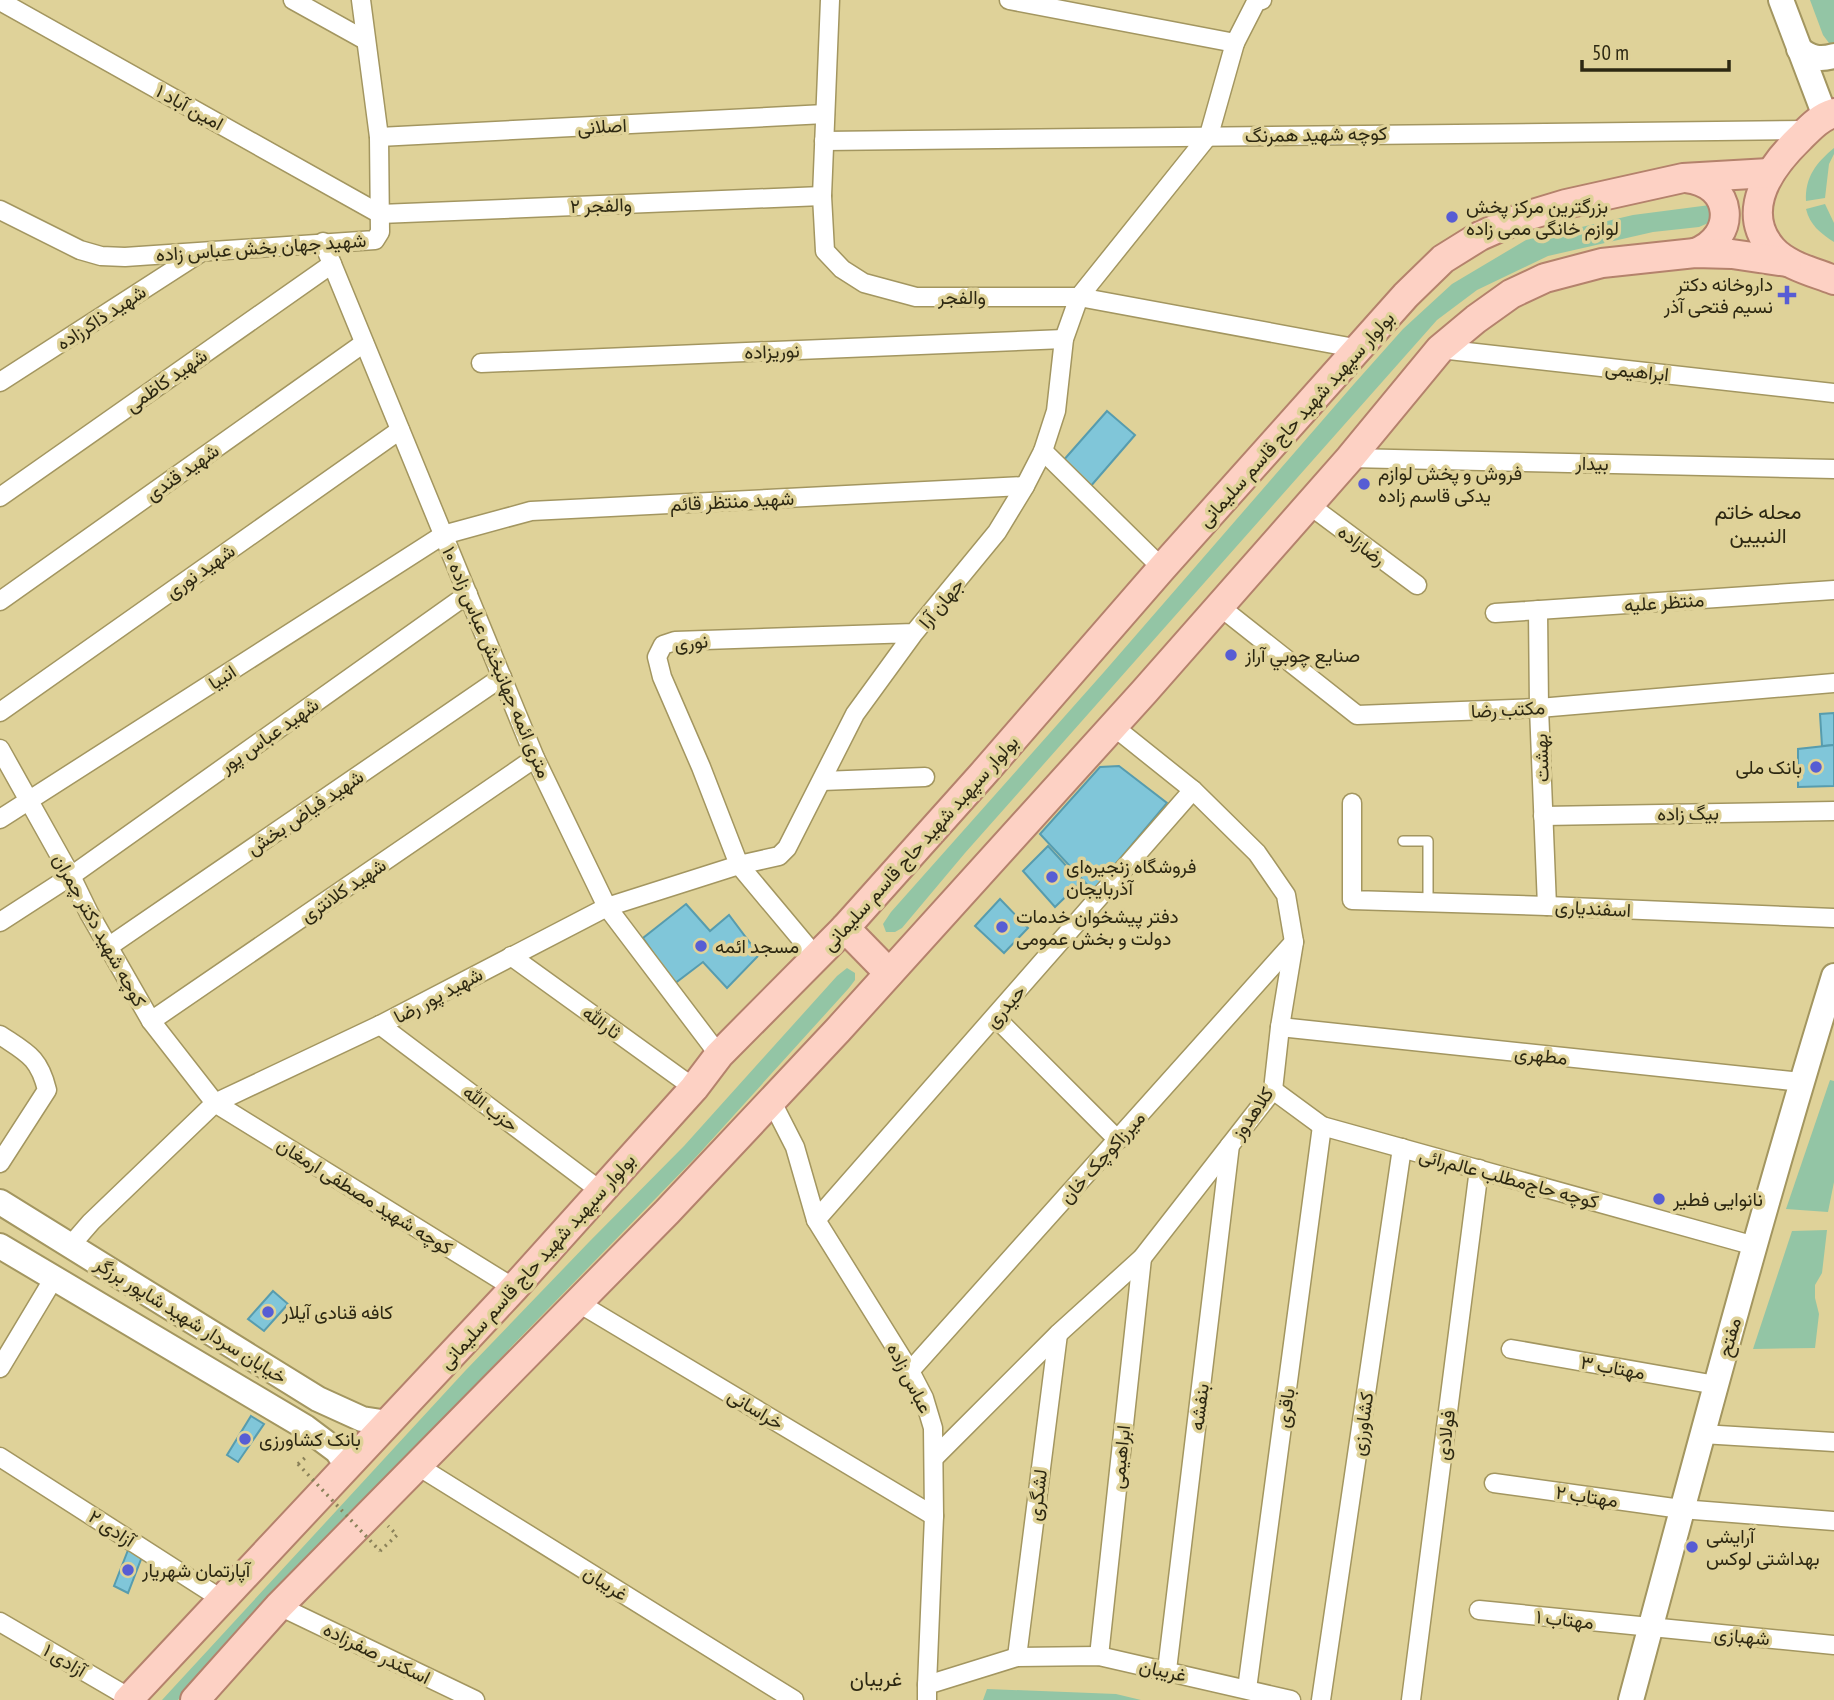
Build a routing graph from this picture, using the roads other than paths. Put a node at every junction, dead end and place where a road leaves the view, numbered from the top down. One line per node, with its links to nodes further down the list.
1 (293, 0): 8 (street)
2 (360, 0): 8 (street, شهید جهان بخش عباس زاده)
3 (830, 0): 12 (street, والفجر)
4 (1009, 0): 9 (street)
5 (1262, 0): 9 (street)
6 (1781, 0): 10 (main road)
7 (0, 1): 21 (street, ۱ امین آباد)
8 (365, 40): 15 (street, شهید جهان بخش عباس زاده)
9 (1235, 43): 14 (street)
10 (1799, 49): 11 (main road); 13 (main road)
11 (1834, 56)
12 (825, 114): 15 (street, اصلانی); 16 (street, والفجر)
13 (1822, 119): 14 (street, کوچه شهید همرنگ); 17 (main road)
14 (1209, 135): 16 (street, کوچه شهید همرنگ); 28 (street, جهان آرا)
15 (379, 137): 21 (street, شهید جهان بخش عباس زاده)
16 (824, 141): 19 (street, والفجر)
17 (1769, 173): 18 (main road, بولوار سپهبد شهید حاج قاسم سلیمانی); 25 (main road)
18 (1683, 178): 24 (main road); 31 (main road, بولوار سپهبد شهید حاج قاسم سلیمانی)
19 (822, 196): 21 (street, والفجر ۲); 28 (street, والفجر)
20 (0, 210): 23 (street, شهید جهان بخش عباس زاده)
21 (380, 214): 22 (street, شهید جهان بخش عباس زاده)
22 (323, 242): 23 (street, شهید جهان بخش عباس زاده); 26 (street, ۱۰ متری ائمه جهانبخش عباس زاده)
23 (202, 251): 34 (street, شهید ذاکرزاده)
24 (1695, 253): 25 (main road); 32 (main road)
25 (1787, 262): 27 (main road)
26 (332, 264): 30 (street, ۱۰ متری ائمه جهانبخش عباس زاده); 41 (street, شهید کاظمی)
27 (1834, 280)
28 (1079, 297): 29 (street, جهان آرا); 31 (street, والفجر)
29 (1064, 339): 33 (street, نوریزاده); 37 (street, جهان آرا)
30 (364, 343): 36 (street, ۱۰ متری ائمه جهانبخش عباس زاده); 48 (street, شهید قندی)
31 (1360, 349): 44 (main road, بولوار سپهبد شهید حاج قاسم سلیمانی)
32 (1440, 349): 35 (street, ابراهیمی); 38 (main road)
33 (481, 363)
34 (0, 382)
35 (1834, 393)
36 (400, 430): 43 (street, ۱۰ متری ائمه جهانبخش عباس زاده); 56 (street, شهید نوری)
37 (1043, 451): 40 (street, جهان آرا); 44 (street)
38 (1350, 458): 39 (street, بیدار); 42 (main road)
39 (1834, 469)
40 (1025, 486): 43 (street, شهید منتظر قائم); 52 (street, جهان آرا)
41 (0, 496)
42 (1308, 504): 45 (street, رضازاده); 49 (main road)
43 (443, 535): 47 (street, ۱۰ متری ائمه جهانبخش عباس زاده); 63 (street, انبیا)
44 (1162, 568): 76 (main road, بولوار سپهبد شهید حاج قاسم سلیمانی)
45 (1417, 585)
46 (1834, 590): 50 (street, منتظر علیه)
47 (468, 594): 53 (street, ۱۰ متری ائمه جهانبخش عباس زاده); 70 (street, شهید عباس پور)
48 (0, 601)
49 (1219, 606): 55 (street, مکتب رضا); 57 (main road)
50 (1538, 610): 51 (street, منتظر علیه); 55 (street, بهشت)
51 (1495, 613)
52 (914, 633): 61 (street, جهان آرا); 69 (street, نوری)
53 (502, 677): 59 (street, ۱۰ متری ائمه جهانبخش عباس زاده); 78 (street, شهید فیاض بخش)
54 (1834, 683): 55 (street, مکتب رضا)
55 (1539, 708): 66 (street, بهشت)
56 (0, 712)
57 (1113, 726): 62 (street, کلاهدوز); 81 (main road)
58 (0, 749): 63 (street, کوچه شهید دکتر چمران)
59 (535, 758): 73 (street, ۱۰ متری ائمه جهانبخش عباس زاده); 84 (street, شهید کلانتری)
60 (925, 776): 61 (street)
61 (822, 781): 69 (street, جهان آرا)
62 (1193, 790): 77 (street, کلاهدوز); 83 (street, حیدری)
63 (27, 801): 67 (street, انبیا); 70 (street, کوچه شهید دکتر چمران)
64 (1352, 803): 71 (street, اسفندیاری)
65 (1834, 811): 66 (street, بیگ زاده)
66 (1543, 816): 72 (street, بهشت)
67 (0, 819)
68 (1403, 841): 71 (lane)
69 (739, 865): 73 (street, شهید پور رضا); 80 (street)
70 (71, 876): 75 (street, شهید عباس پور); 78 (street, کوچه شهید دکتر چمران)
71 (1428, 901): 72 (street, اسفندیاری)
72 (1547, 906): 74 (street, اسفندیاری)
73 (607, 907): 79 (street, شهید پور رضا); 88 (street, ۱۰ متری ائمه جهانبخش عباس زاده)
74 (1834, 918)
75 (0, 922)
76 (845, 928): 80 (main road, بولوار سپهبد شهید حاج قاسم سلیمانی); 81 (main road)
77 (1294, 942): 86 (street, کلاهدوز); 95 (street, میرزاکوچک خان)
78 (108, 947): 84 (street, کوچه شهید دکتر چمران)
79 (511, 956): 85 (street, شهید پور رضا); 90 (street, ثارالله)
80 (816, 957): 88 (main road, بولوار سپهبد شهید حاج قاسم سلیمانی)
81 (890, 972): 92 (main road)
82 (1834, 976): 89 (main road, مفتح)
83 (996, 1017): 95 (street); 102 (street, حیدری)
84 (151, 1021): 93 (street, کوچه شهید دکتر چمران)
85 (380, 1025): 93 (street, شهید پور رضا); 100 (street, حزب الله)
86 (1280, 1027): 89 (street, مطهری); 91 (street, کلاهدوز)
87 (0, 1035): 98 (street)
88 (719, 1055): 90 (main road, بولوار سپهبد شهید حاج قاسم سلیمانی)
89 (1801, 1082): 105 (main road, مفتح)
90 (694, 1087): 100 (main road, بولوار سپهبد شهید حاج قاسم سلیمانی)
91 (1273, 1090): 94 (street, کوچه حاج‌مطلب عالم‌رائی); 96 (street, کلاهدوز)
92 (771, 1100): 102 (street, عباس زاده); 109 (main road)
93 (215, 1103): 103 (street, شهید پور رضا); 108 (street, کوچه شهید مصطفی ارمغان)
94 (1322, 1126): 97 (street, کوچه حاج‌مطلب عالم‌رائی); 137 (street, باقری)
95 (1118, 1140): 113 (street, میرزاکوچک خان)
96 (1230, 1145): 106 (street, کلاهدوز); 136 (street, بنفشه)
97 (1402, 1148): 99 (street, کوچه حاج‌مطلب عالم‌رائی); 144 (street, کشاورزی)
98 (0, 1163)
99 (1479, 1169): 105 (street, کوچه حاج‌مطلب عالم‌رائی); 145 (street, فولادی)
100 (602, 1192): 108 (main road, بولوار سپهبد شهید حاج قاسم سلیمانی)
101 (0, 1202): 103 (main road, خیابان سردار شهید شاپور برزگر)
102 (816, 1220): 113 (street, عباس زاده)
103 (71, 1245): 107 (main road); 115 (main road, خیابان سردار شهید شاپور برزگر)
104 (0, 1246): 107 (main road, خیابان سردار شهید شاپور برزگر)
105 (1755, 1246): 114 (main road, مفتح)
106 (1142, 1258): 110 (street, کلاهدوز); 134 (street, ابراهیمی)
107 (54, 1278): 112 (street); 117 (main road, خیابان سردار شهید شاپور برزگر)
108 (514, 1288): 116 (main road, بولوار سپهبد شهید حاج قاسم سلیمانی)
109 (577, 1302): 122 (main road); 126 (street, خراسانی)
110 (1058, 1334): 121 (street, کلاهدوز); 135 (street, لشگری)
111 (1511, 1349): 114 (street, مهتاب ۳)
112 (0, 1368)
113 (910, 1371): 121 (street, عباس زاده)
114 (1716, 1385): 118 (main road, مفتح)
115 (318, 1399): 116 (main road, خیابان سردار شهید شاپور برزگر); 117 (main road)
116 (388, 1423): 123 (main road, بولوار سپهبد شهید حاج قاسم سلیمانی)
117 (305, 1427): 123 (main road, خیابان سردار شهید شاپور برزگر)
118 (1702, 1434): 119 (street); 125 (main road, مفتح)
119 (1834, 1442)
120 (0, 1457): 128 (street, آزادی ۲)
121 (934, 1458): 126 (street, عباس زاده)
122 (418, 1466): 129 (main road); 142 (street, غریبان)
123 (348, 1467): 128 (main road, بولوار سپهبد شهید حاج قاسم سلیمانی)
124 (1494, 1483): 125 (street, مهتاب ۲)
125 (1681, 1509): 127 (street, مهتاب ۲); 132 (main road, مفتح)
126 (934, 1516): 138 (street, عباس زاده)
127 (1834, 1521)
128 (223, 1600): 139 (main road, بولوار سپهبد شهید حاج قاسم سلیمانی)
129 (279, 1606): 140 (main road); 141 (street, اسکندر صفرزاده)
130 (1479, 1610): 132 (street, مهتاب ۱)
131 (0, 1622): 139 (street, آزادی ۱)
132 (1650, 1628): 133 (street, شهبازی); 146 (main road, مفتح)
133 (1834, 1645)
134 (1099, 1656): 135 (street, غریبان); 136 (street, غریبان)
135 (1017, 1657): 138 (street, غریبان)
136 (1167, 1670): 137 (street, غریبان)
137 (1248, 1689): 143 (street, غریبان)
138 (927, 1692)
139 (129, 1699)
140 (195, 1700)
141 (475, 1700)
142 (794, 1700)
143 (1291, 1700)
144 (1321, 1700)
145 (1411, 1700)
146 (1631, 1700)

